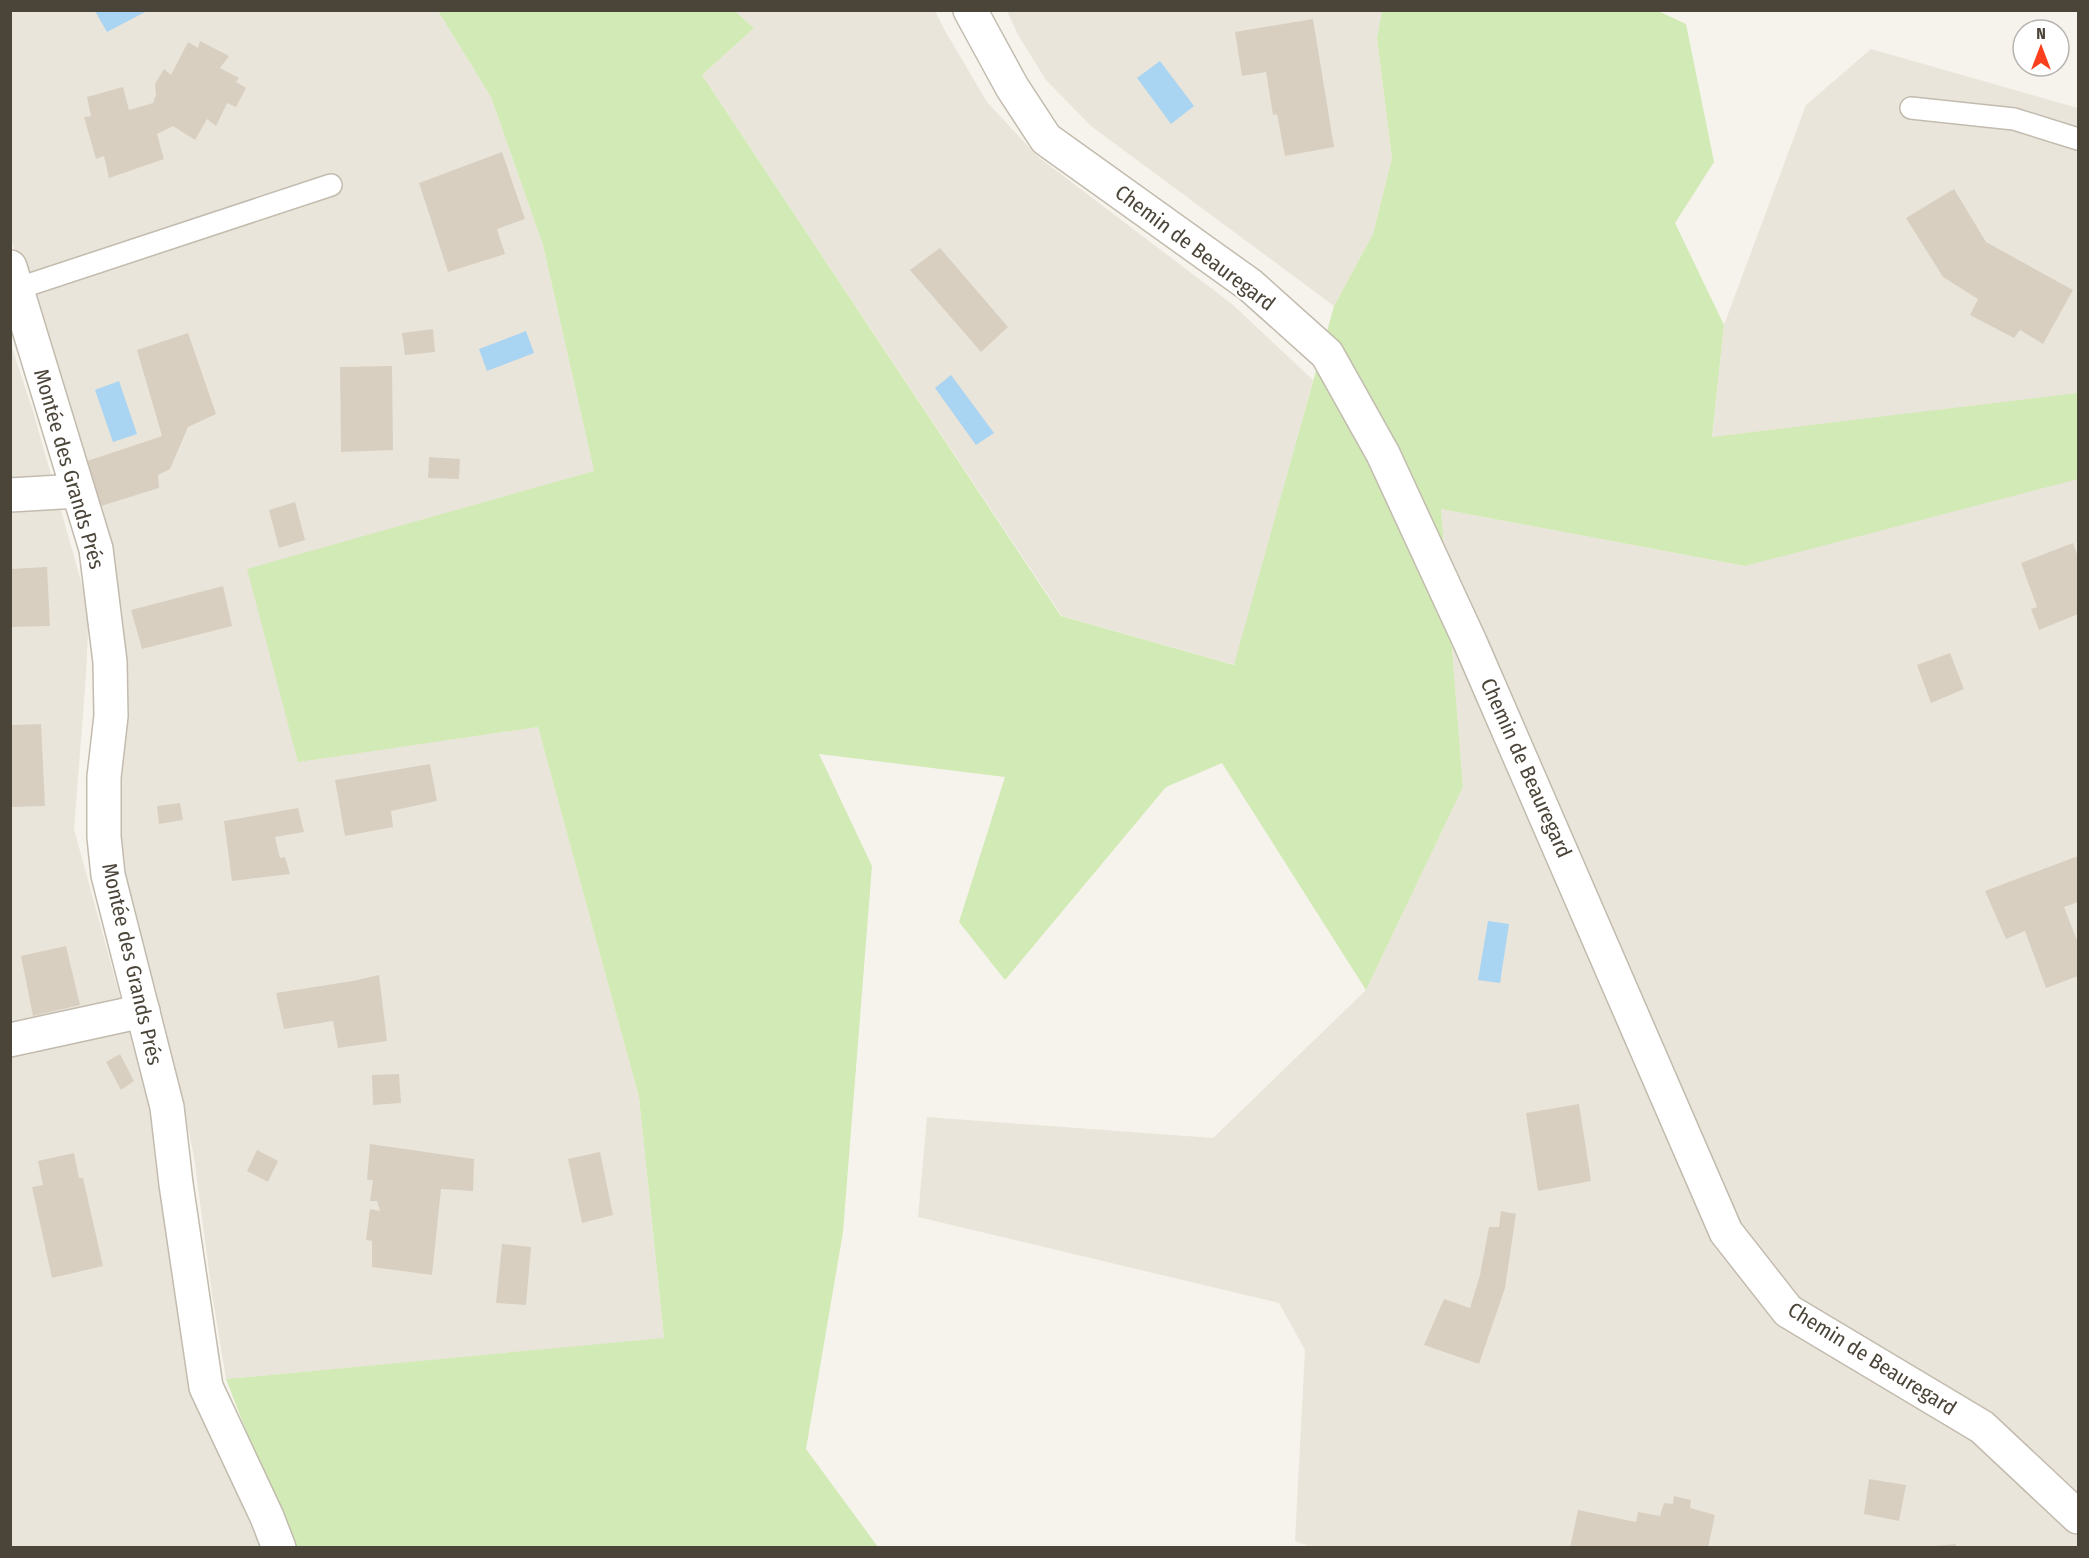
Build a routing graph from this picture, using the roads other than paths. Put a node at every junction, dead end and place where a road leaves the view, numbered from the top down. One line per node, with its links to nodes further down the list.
1 (970, 10): 10 (street, Chemin de Beauregard)
2 (1911, 108): 3 (lane)
3 (2079, 139)
4 (331, 185): 5 (lane)
5 (13, 278): 6 (street, Montée des Grands Prés)
6 (78, 491): 7 (street); 8 (street, Montée des Grands Prés)
7 (10, 495)
8 (143, 1011): 9 (street); 11 (street, Montée des Grands Prés)
9 (10, 1040)
10 (2079, 1517)
11 (279, 1548)

